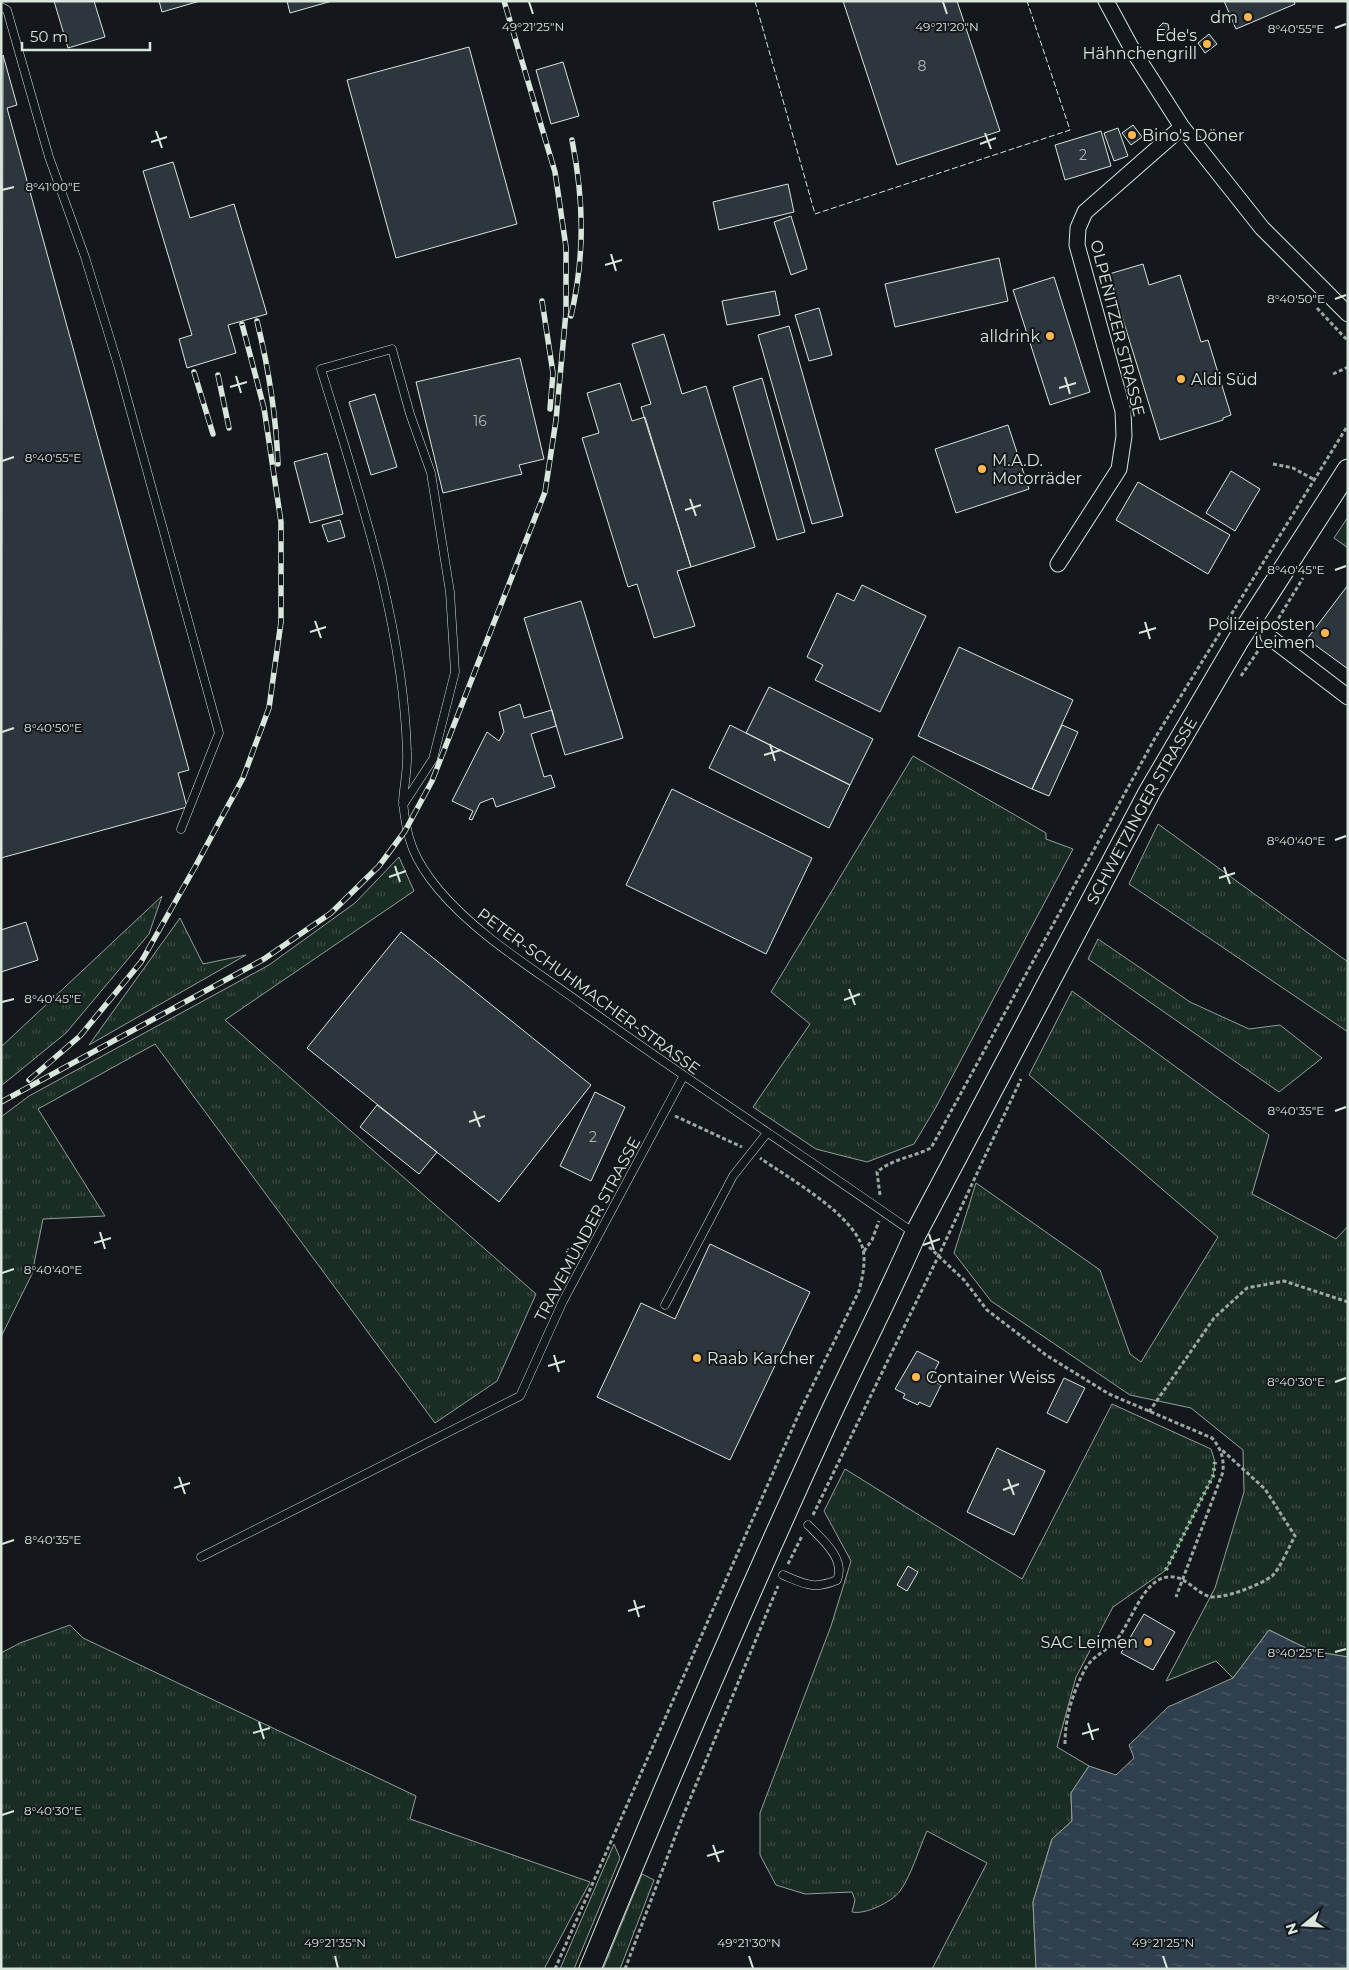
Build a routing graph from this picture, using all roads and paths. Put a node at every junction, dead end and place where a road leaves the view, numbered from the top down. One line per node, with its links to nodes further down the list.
1 (1106, 1): 3 (street)
2 (1, 7): 16 (lane)
3 (1182, 127): 4 (street); 11 (street, OLPENITZER STRASSE)
4 (1348, 314)
5 (1348, 367): 6 (path)
6 (1333, 374)
7 (1348, 424): 10 (path)
8 (1273, 464): 10 (path)
9 (1348, 470): 23 (main road, SCHWETZINGER STRASSE)
10 (1313, 479): 22 (path)
11 (1058, 564)
12 (1268, 636): 13 (path); 14 (street)
13 (1237, 683)
14 (1348, 697)
15 (403, 805): 15 (lane, PETER-SCHUHMACHER-STRASSE); 18 (lane, PETER-SCHUHMACHER-STRASSE)
16 (181, 829)
17 (1025, 1072): 25 (path)
18 (683, 1077): 19 (lane, TRAVEMÜNDER STRASSE); 20 (lane, PETER-SCHUHMACHER-STRASSE)
19 (665, 1111): 21 (path); 31 (lane, TRAVEMÜNDER STRASSE)
20 (767, 1133): 21 (lane); 22 (lane, PETER-SCHUHMACHER-STRASSE)
21 (751, 1151): 24 (path); 27 (lane)
22 (882, 1211): 23 (lane, PETER-SCHUHMACHER-STRASSE); 24 (path)
23 (915, 1235): 25 (path); 37 (main road, SCHWETZINGER STRASSE)
24 (863, 1251): 36 (path)
25 (938, 1257): 28 (path); 30 (path)
26 (1348, 1302): 28 (path)
27 (665, 1305)
28 (1149, 1412): 29 (path)
29 (1221, 1449): 33 (path); 33 (path)
30 (808, 1525): 32 (path); 32 (lane)
31 (201, 1557)
32 (783, 1575): 38 (path)
33 (1183, 1580): 34 (path); 35 (path)
34 (1176, 1597)
35 (1065, 1744)
36 (555, 1969)
37 (590, 1969)
38 (625, 1969)

